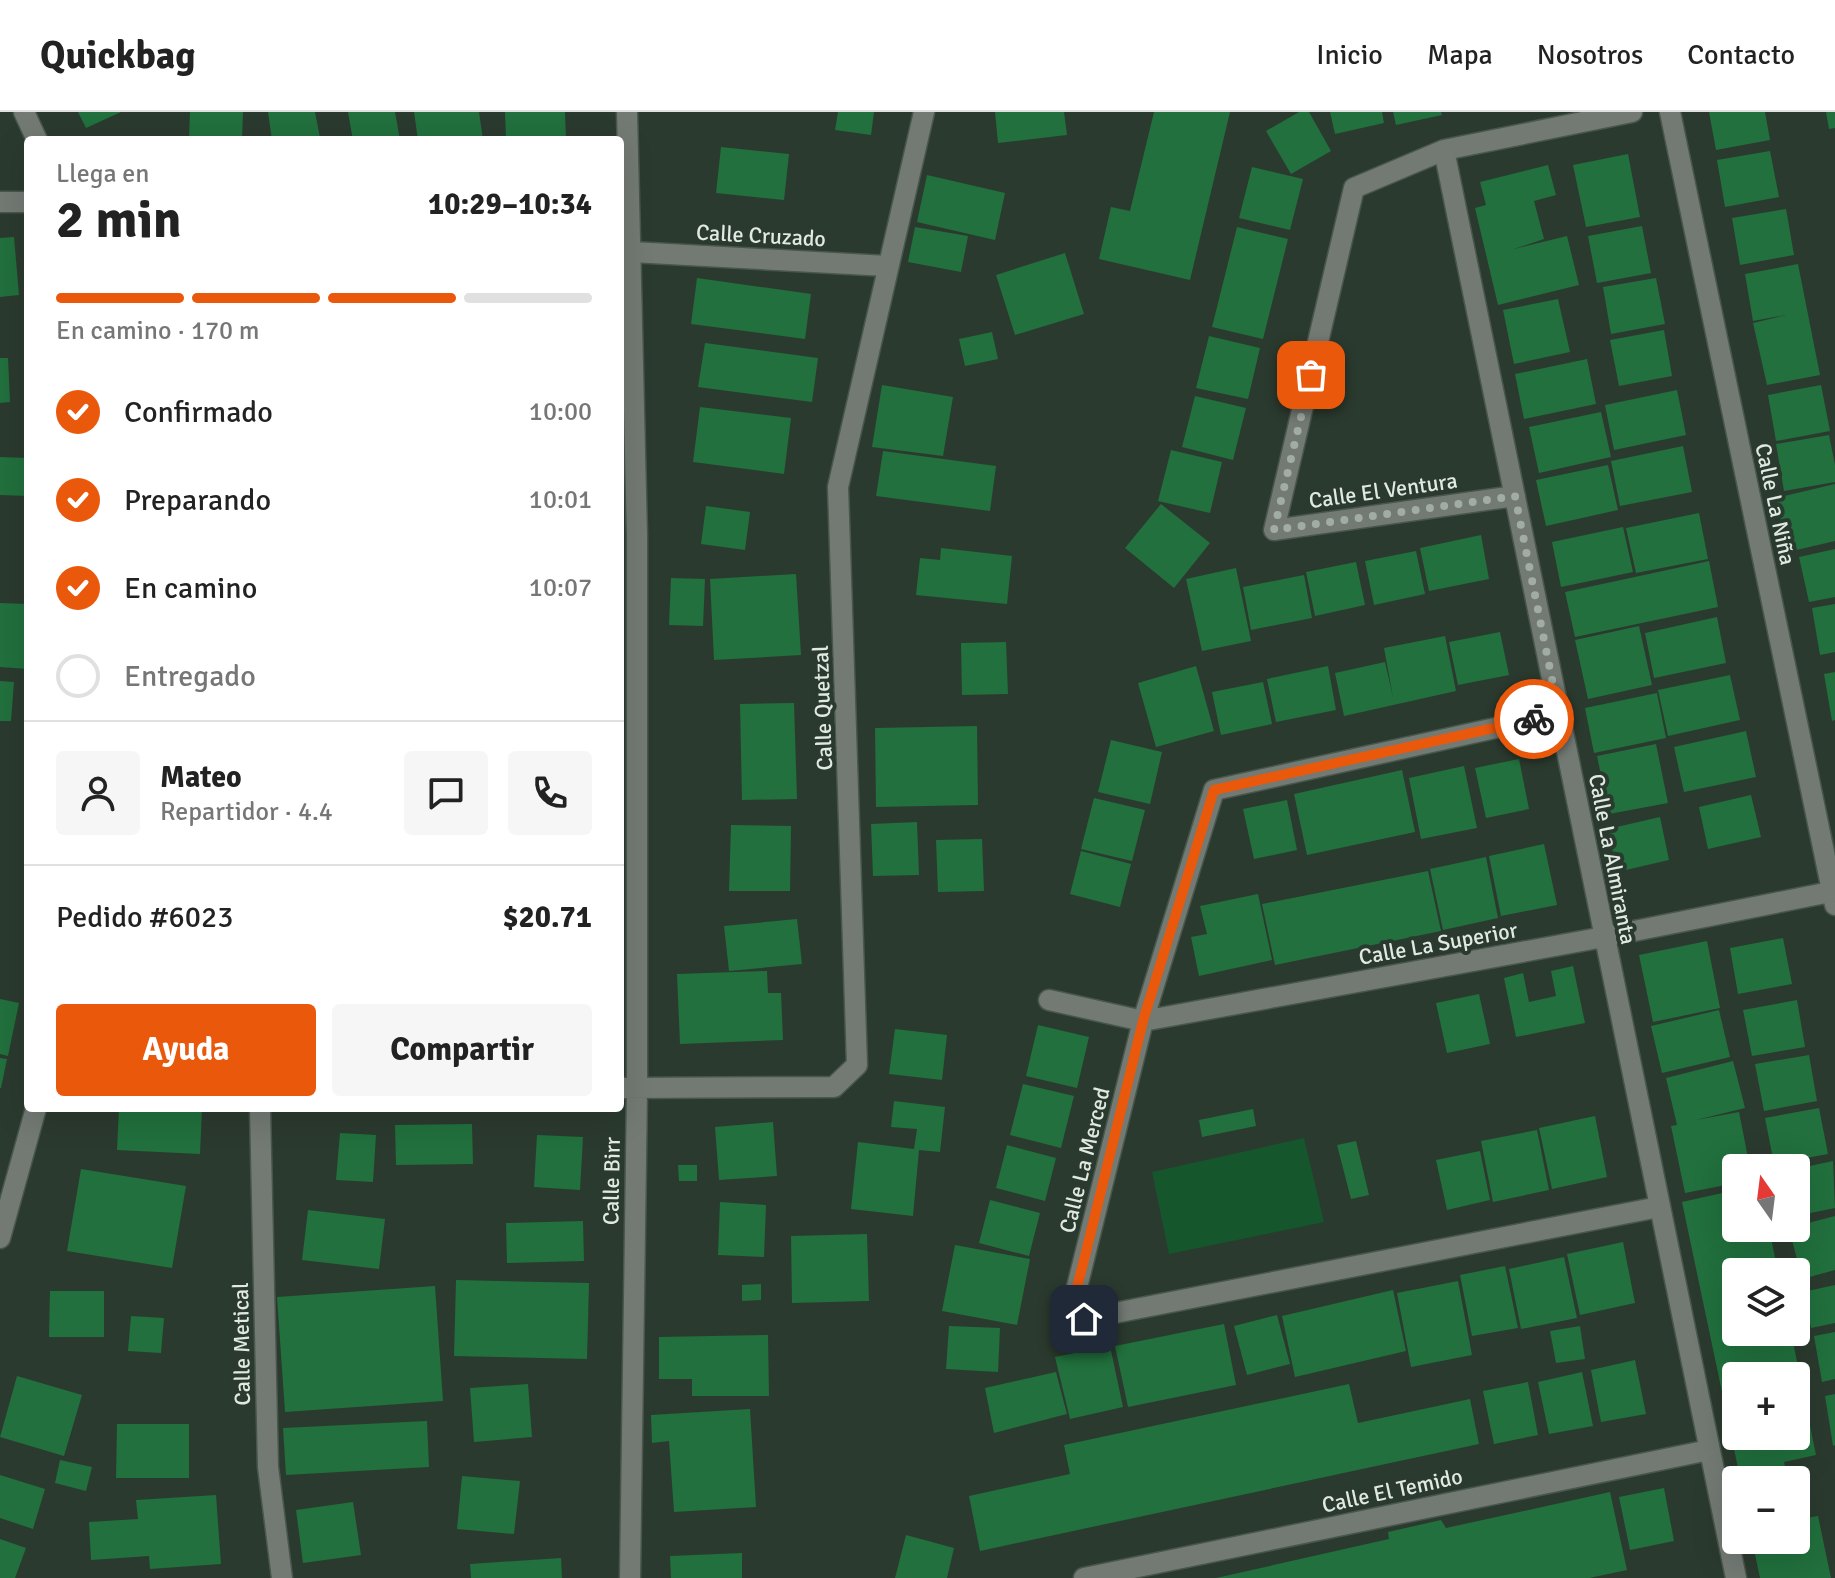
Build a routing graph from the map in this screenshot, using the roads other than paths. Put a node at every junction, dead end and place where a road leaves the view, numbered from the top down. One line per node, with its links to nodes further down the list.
1 (24, 112): 6 (street)
2 (627, 112): 10 (street, Calle Birr)
3 (924, 112): 11 (street, Calle Quetzal)
4 (1632, 112): 7 (street, Calle El Ventura)
5 (1670, 112): 16 (street, Calle La Niña)
6 (35, 136)
7 (1444, 150): 12 (street, Calle La Almiranta); 12 (street, Calle El Ventura)
8 (0, 202): 9 (street)
9 (24, 202)
10 (627, 239): 11 (street, Calle Cruzado); 13 (street, Calle Birr)
11 (887, 266): 20 (street, Calle Quetzal)
12 (1515, 496): 14 (street, Calle La Almiranta)
13 (629, 536): 15 (street, Calle Birr)
14 (1559, 714): 17 (street, Calle La Almiranta); 19 (street, Calle La Merced)
15 (629, 809): 20 (street, Calle Birr)
16 (1834, 896): 17 (street, Calle La Superior)
17 (1604, 937): 19 (street, Calle La Superior); 23 (street, Calle La Almiranta)
18 (1049, 1000): 19 (street, Calle La Superior)
19 (1143, 1021): 23 (street, Calle La Merced)
20 (628, 1089): 27 (street, Calle Birr)
21 (35, 1112): 24 (street)
22 (260, 1112): 26 (street, Calle Metical)
23 (1659, 1207): 25 (street, Calle La Almiranta)
24 (0, 1238)
25 (1709, 1450): 28 (street, Calle El Temido); 29 (street, Calle La Almiranta)
26 (282, 1578)
27 (630, 1578)
28 (1084, 1578)
29 (1736, 1578)

